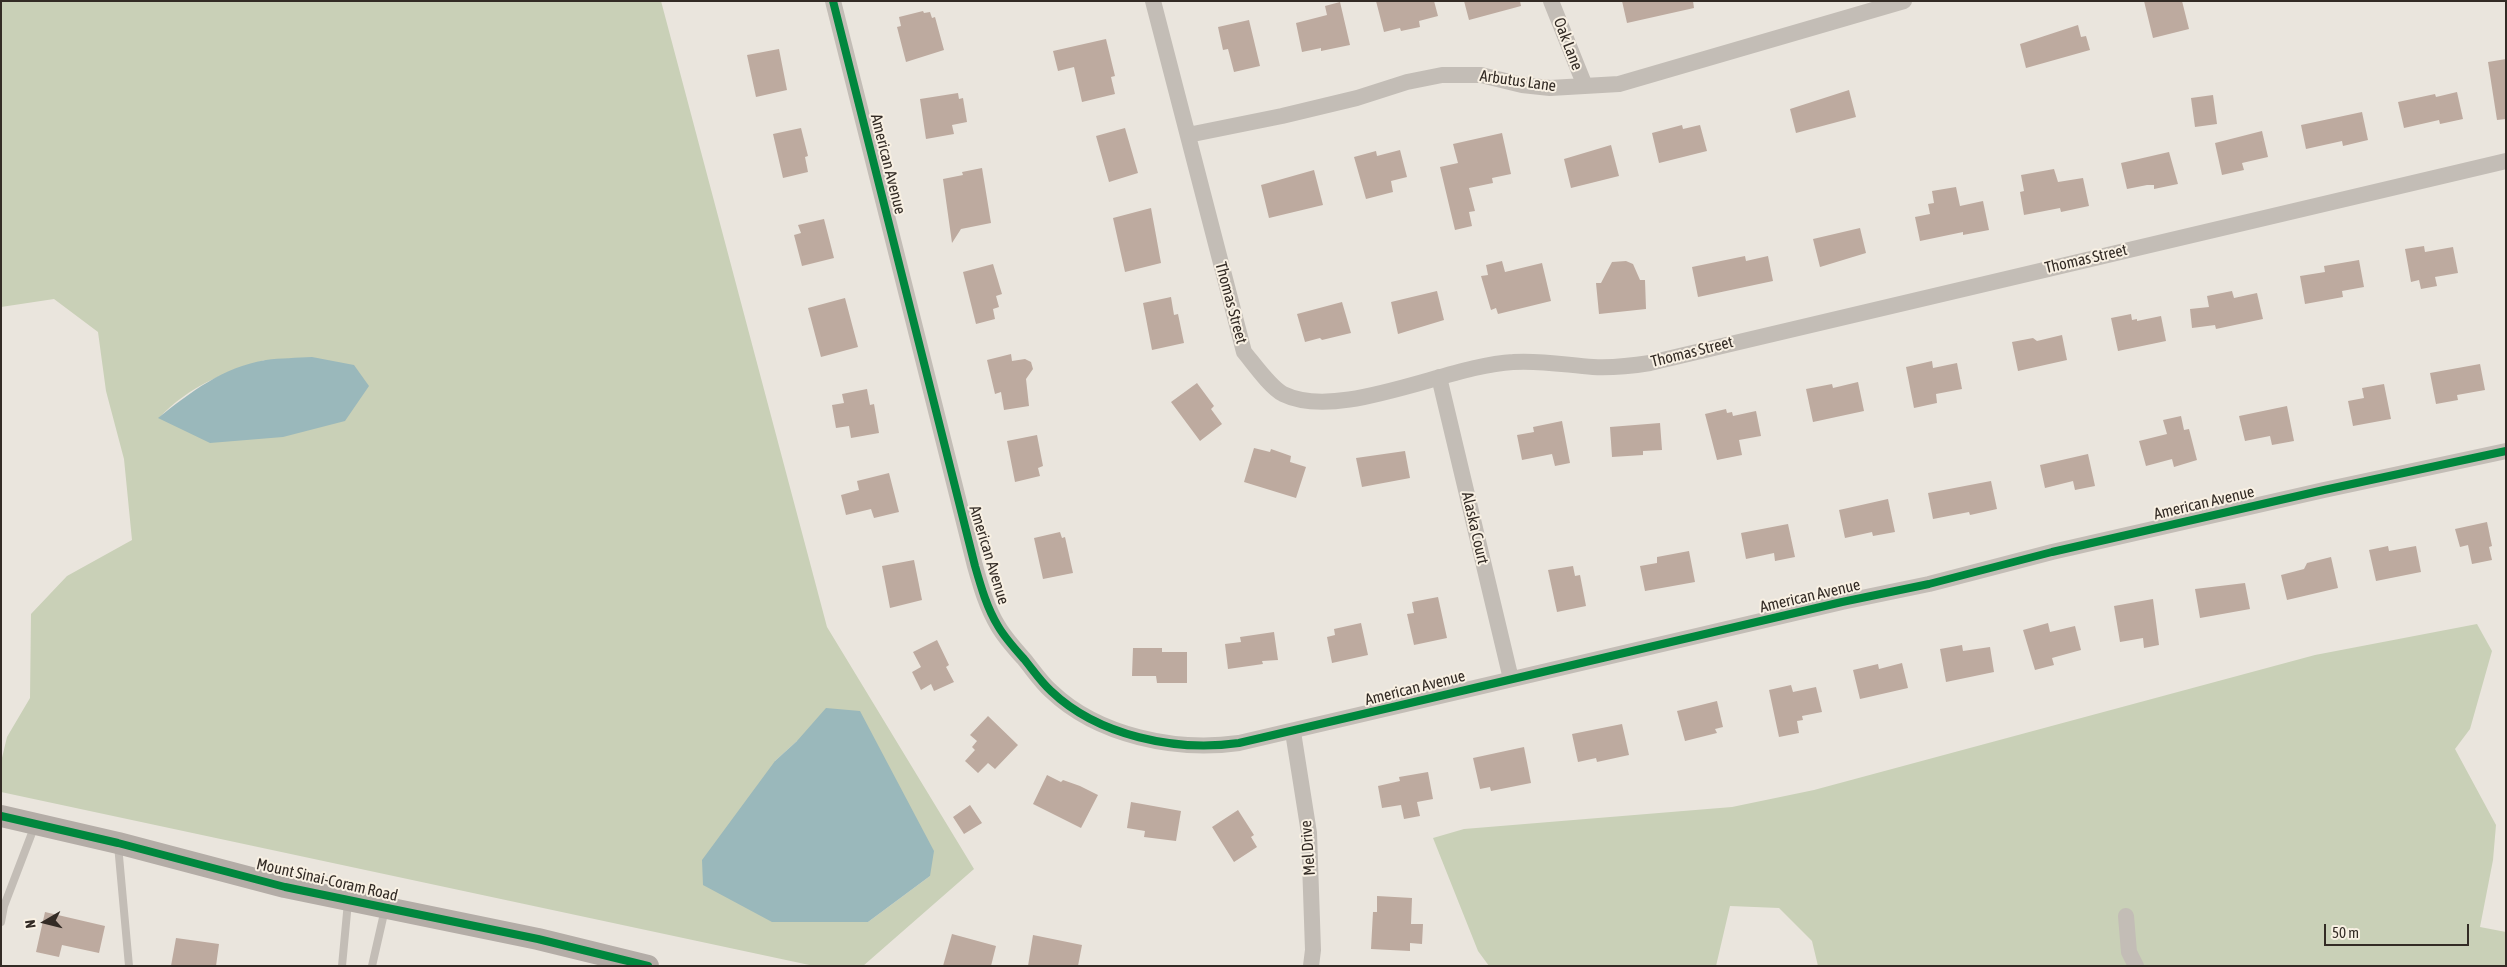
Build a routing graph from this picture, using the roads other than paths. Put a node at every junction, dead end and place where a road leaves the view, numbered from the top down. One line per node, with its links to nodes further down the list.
1 (832, 1): 11 (street, American Avenue)
2 (1154, 1): 6 (street, Thomas Street)
3 (1551, 1): 5 (street, Oak Lane)
4 (1904, 1): 5 (street, Arbutus Lane)
5 (1585, 86): 6 (street, Arbutus Lane)
6 (1188, 135): 8 (street, Thomas Street)
7 (2506, 162): 8 (street, Thomas Street)
8 (1439, 377): 10 (street, Alaska Court)
9 (2506, 451): 10 (street, American Avenue)
10 (1511, 679): 11 (street, American Avenue)
11 (1293, 732): 23 (street, Mel Drive)
12 (1, 816): 13 (main road, Mount Sinai-Coram Road)
13 (35, 824): 14 (main road, Mount Sinai-Coram Road); 18 (lane)
14 (118, 843): 15 (main road, Mount Sinai-Coram Road); 19 (lane)
15 (348, 900): 16 (main road, Mount Sinai-Coram Road); 20 (lane)
16 (385, 908): 21 (lane); 22 (main road, Mount Sinai-Coram Road)
17 (2126, 916): 24 (street)
18 (1, 922)
19 (129, 966)
20 (342, 966)
21 (372, 966)
22 (648, 966)
23 (1312, 966)
24 (2136, 966)

